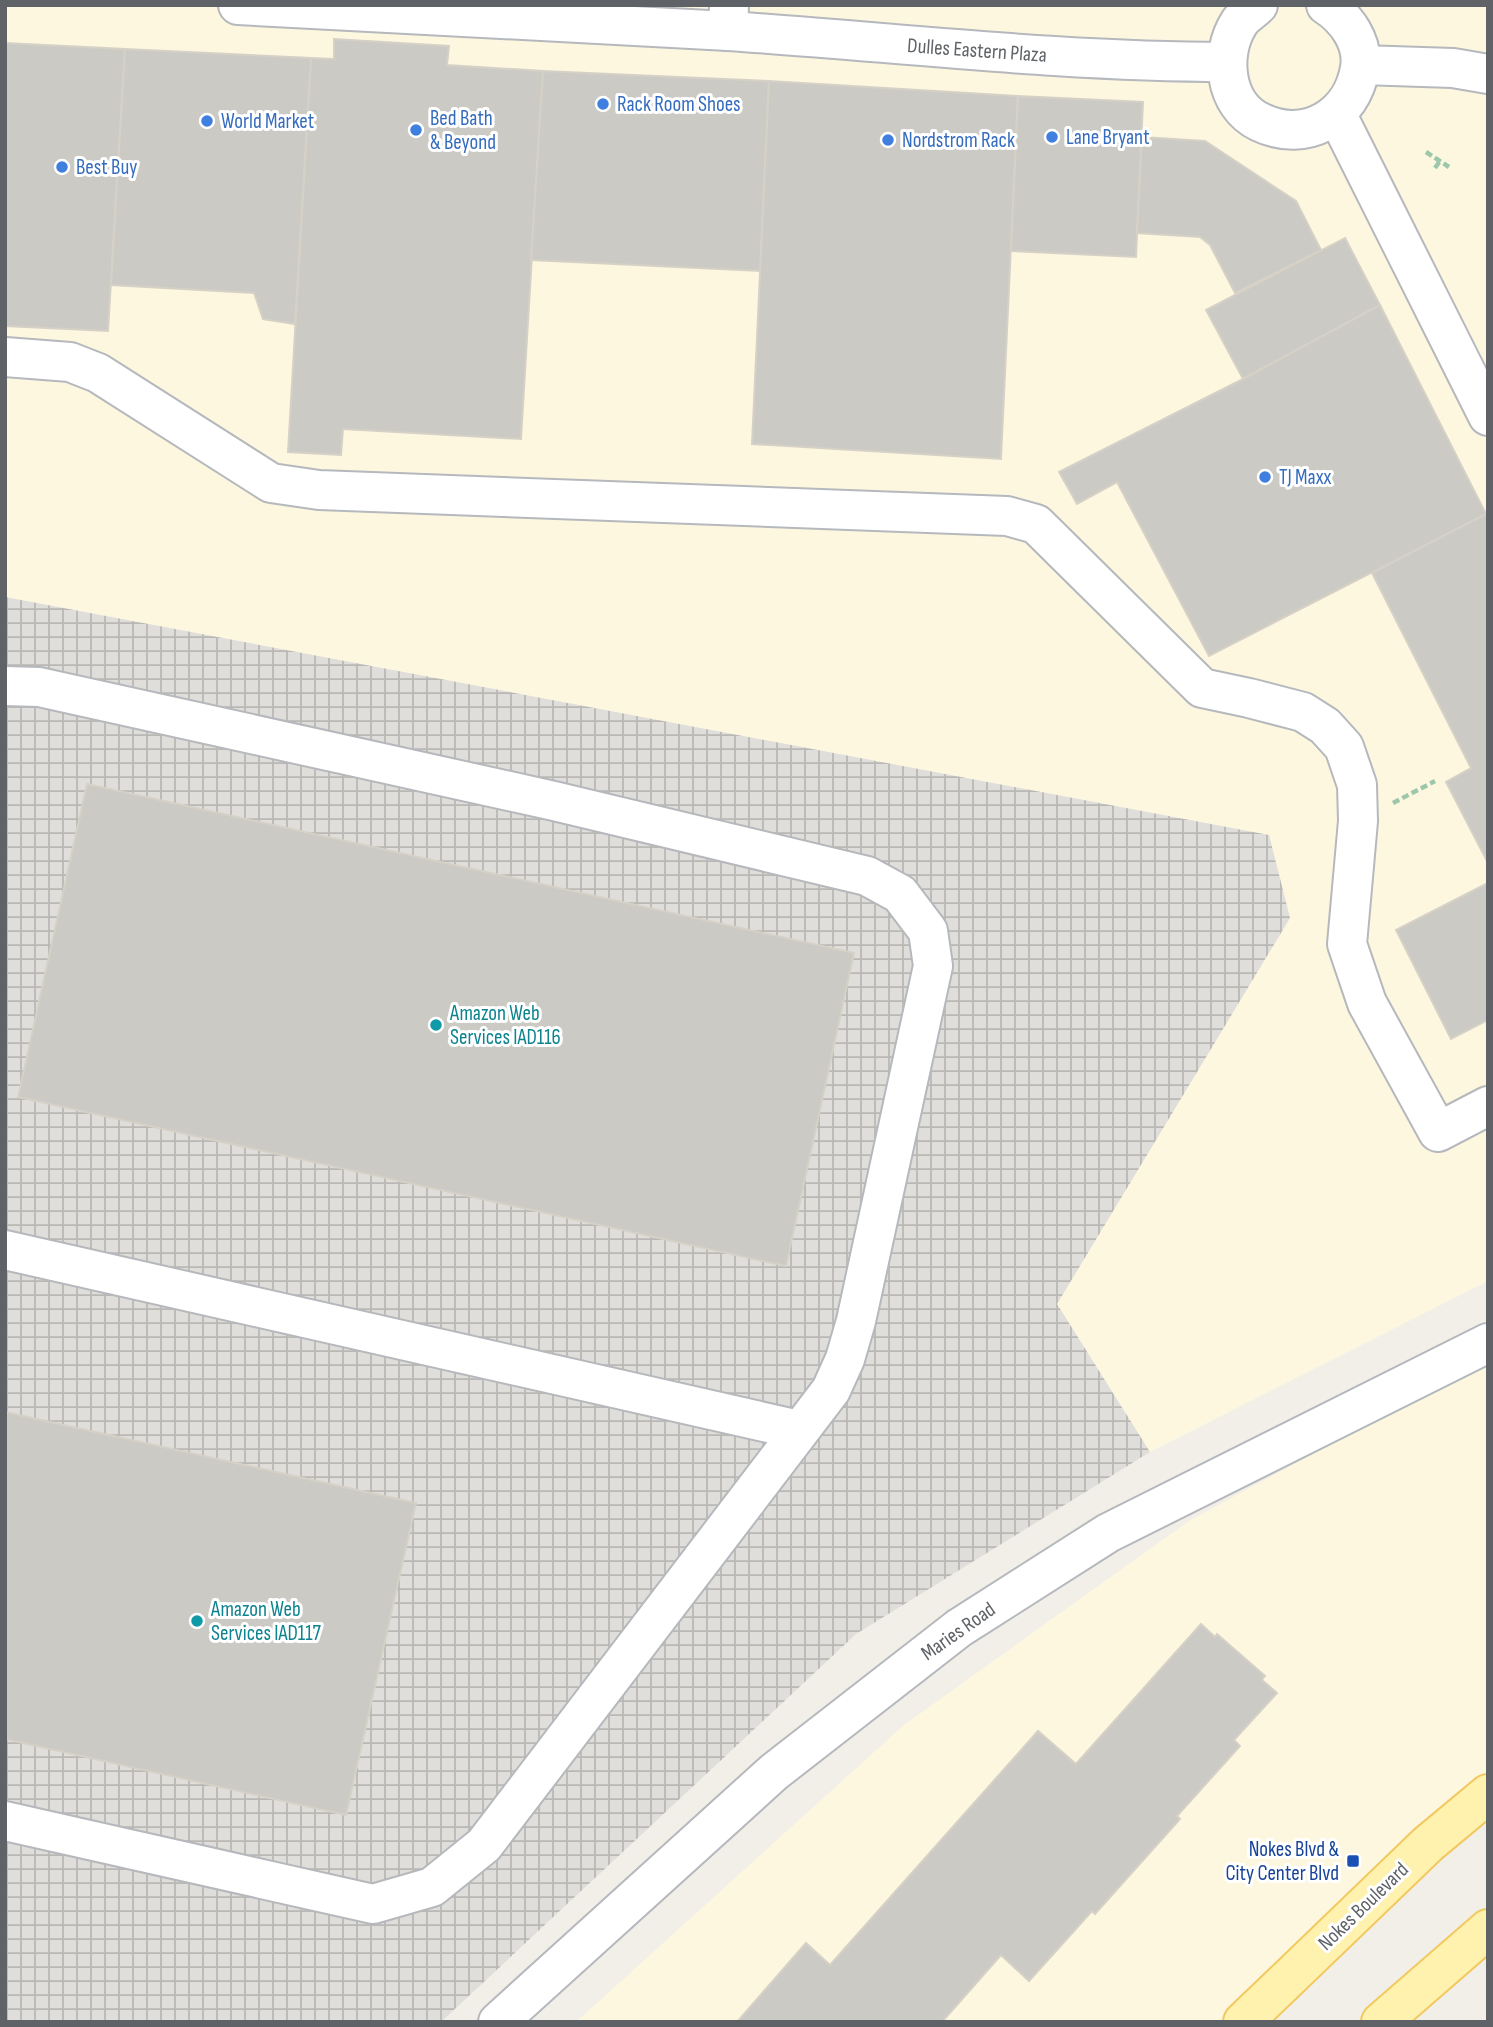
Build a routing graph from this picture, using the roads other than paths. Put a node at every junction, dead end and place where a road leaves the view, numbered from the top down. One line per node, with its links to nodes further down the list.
1 (239, 5): 4 (street, Dulles Eastern Plaza)
2 (1258, 5): 5 (street)
3 (1325, 5): 6 (street)
4 (729, 18): 5 (street, Dulles Eastern Plaza)
5 (1227, 62): 8 (street)
6 (1361, 65): 7 (street); 8 (street)
7 (1476, 68)
8 (1337, 114): 10 (street)
9 (5, 357): 12 (street)
10 (1488, 416)
11 (5, 686): 15 (street)
12 (1488, 1106)
13 (5, 1250): 15 (street)
14 (1488, 1343): 19 (street, Maries Road)
15 (799, 1430): 17 (street)
16 (1488, 1794): 20 (main road, Nokes Boulevard)
17 (5, 1821)
18 (1488, 1929): 21 (main road)
19 (498, 2022)
20 (1243, 2022)
21 (1381, 2022)

